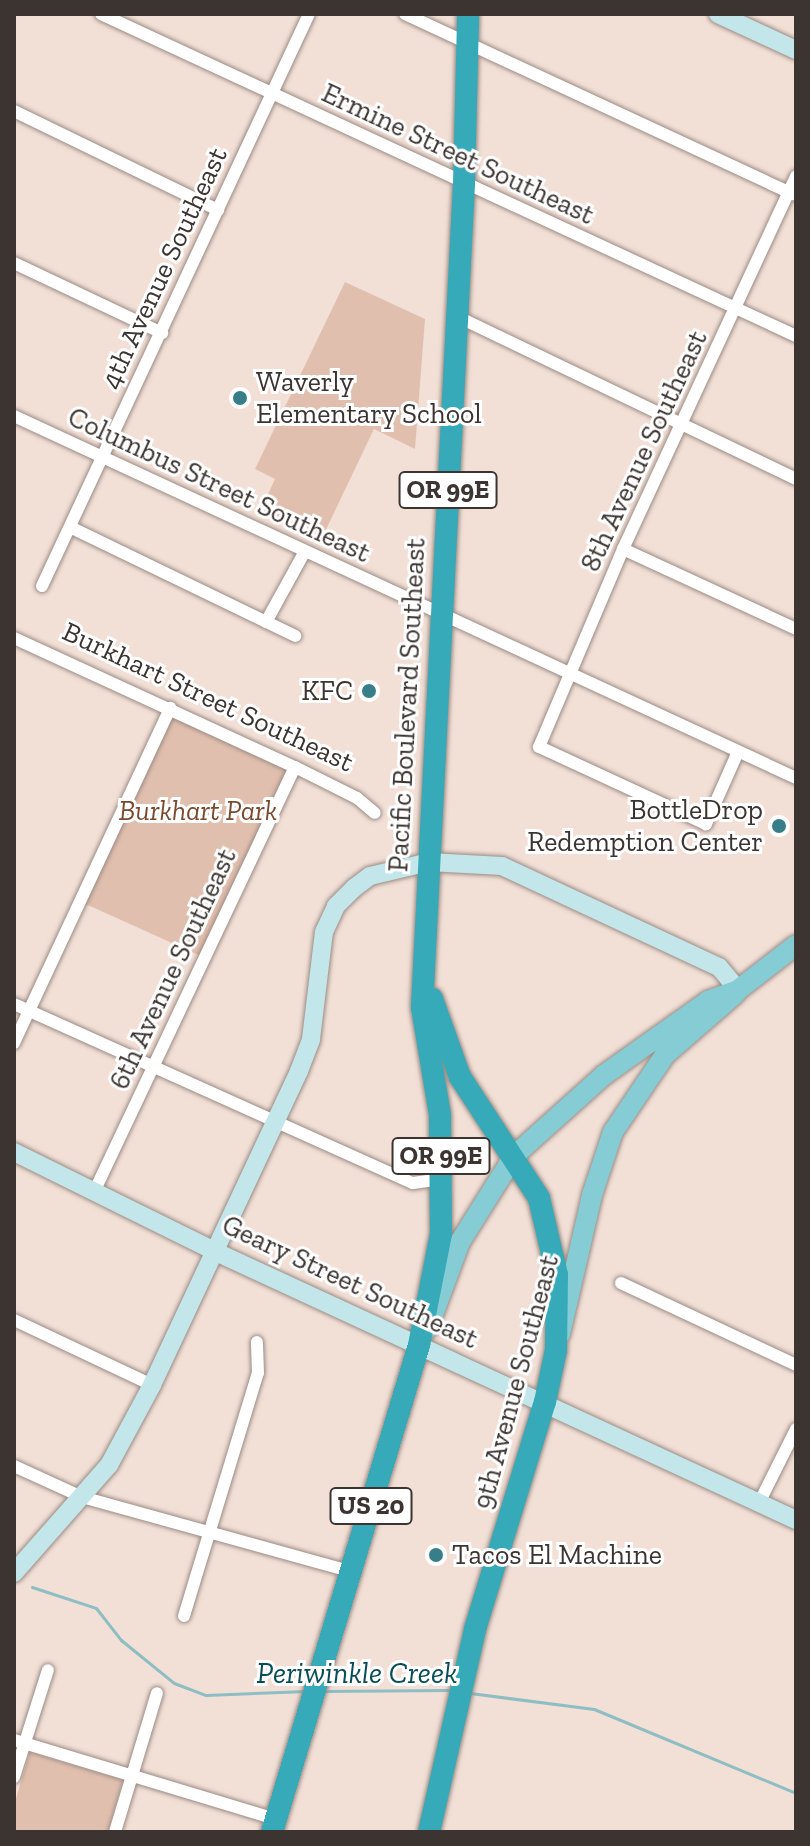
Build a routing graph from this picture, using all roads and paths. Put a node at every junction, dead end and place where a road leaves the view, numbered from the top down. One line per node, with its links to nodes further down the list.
1 (101, 14): 8 (street, Ermine Street Southeast)
2 (309, 14): 8 (street, 4th Avenue Southeast)
3 (405, 14): 6 (street)
4 (468, 14): 6 (highway, Pacific Boulevard Southeast / OR 99E)
5 (718, 14): 7 (main road)
6 (468, 44): 11 (highway, Pacific Boulevard Southeast / OR 99E); 12 (street)
7 (796, 50)
8 (270, 94): 11 (street, Ermine Street Southeast); 13 (street, 4th Avenue Southeast)
9 (14, 111): 13 (street)
10 (796, 176): 12 (street, 8th Avenue Southeast)
11 (464, 183): 15 (street, Ermine Street Southeast); 16 (highway, Pacific Boulevard Southeast / OR 99E)
12 (792, 194): 15 (street, 8th Avenue Southeast)
13 (218, 210): 17 (street, 4th Avenue Southeast)
14 (14, 263): 17 (street)
15 (736, 308): 18 (street, Ermine Street Southeast); 20 (street, 8th Avenue Southeast)
16 (456, 316): 20 (street); 27 (highway, Pacific Boulevard Southeast / OR 99E)
17 (162, 333): 21 (street, 4th Avenue Southeast)
18 (796, 336)
19 (14, 416): 21 (street, Columbus Street Southeast)
20 (683, 428): 22 (street); 24 (street, 8th Avenue Southeast)
21 (102, 458): 23 (street, 4th Avenue Southeast); 25 (street, Columbus Street Southeast)
22 (796, 479)
23 (72, 528): 26 (street, 4th Avenue Southeast); 28 (street)
24 (623, 549): 29 (street); 32 (street, 8th Avenue Southeast)
25 (304, 553): 27 (street, Columbus Street Southeast); 28 (street)
26 (42, 586)
27 (442, 613): 32 (street, Columbus Street Southeast); 38 (highway, Pacific Boulevard Southeast / OR 99E)
28 (266, 622): 30 (street)
29 (796, 629)
30 (295, 636)
31 (14, 638): 33 (street, Burkhart Street Southeast)
32 (572, 674): 34 (street, Columbus Street Southeast); 34 (street, 8th Avenue Southeast)
33 (170, 708): 35 (street, Burkhart Street Southeast); 43 (street)
34 (737, 754): 36 (street, Columbus Street Southeast)
35 (295, 767): 37 (street, Burkhart Street Southeast); 45 (street, 6th Avenue Southeast)
36 (795, 774)
37 (375, 813)
38 (429, 862): 40 (highway, Pacific Boulevard Southeast / OR 99E); 41 (main road); 46 (main road)
39 (796, 945): 41 (main road, US 20)
40 (424, 967): 48 (highway, Pacific Boulevard Southeast / OR 99E); 49 (highway, Pacific Boulevard Southeast / OR 99E)
41 (738, 990): 48 (main road, US 20); 56 (main road, 9th Avenue Southeast / US 20)
42 (14, 1004): 43 (street)
43 (29, 1011): 44 (street); 45 (street)
44 (14, 1043)
45 (152, 1068): 46 (street); 50 (street, 6th Avenue Southeast)
46 (277, 1121): 49 (street); 51 (main road)
47 (14, 1152): 50 (main road, Geary Street Southeast)
48 (514, 1156): 55 (main road, US 20); 56 (highway, Pacific Boulevard Southeast / OR 99E)
49 (442, 1179): 55 (highway, Pacific Boulevard Southeast / OR 99E)
50 (94, 1192): 51 (main road, Geary Street Southeast)
51 (216, 1252): 55 (main road, Geary Street Southeast); 58 (main road)
52 (621, 1283): 57 (street)
53 (14, 1320): 58 (street)
54 (257, 1342): 65 (street)
55 (419, 1345): 59 (main road, Geary Street Southeast); 66 (highway, Pacific Boulevard Southeast / US 20)
56 (556, 1350): 59 (highway, 9th Avenue Southeast / US 20)
57 (796, 1365)
58 (152, 1385): 62 (main road)
59 (545, 1402): 63 (main road, Geary Street Southeast); 75 (highway, 9th Avenue Southeast / US 20)
60 (796, 1429): 63 (street)
61 (14, 1466): 62 (street)
62 (82, 1497): 65 (street); 67 (main road)
63 (759, 1503): 64 (main road, Geary Street Southeast)
64 (796, 1520)
65 (209, 1530): 66 (street); 68 (street)
66 (352, 1572): 74 (highway, Pacific Boulevard Southeast / US 20)
67 (14, 1573)
68 (184, 1616)
69 (48, 1670): 71 (street)
70 (157, 1693): 72 (street)
71 (19, 1741): 72 (street); 73 (street)
72 (134, 1774): 74 (street); 76 (street)
73 (14, 1777)
74 (274, 1825)
75 (430, 1830)
76 (115, 1832)

